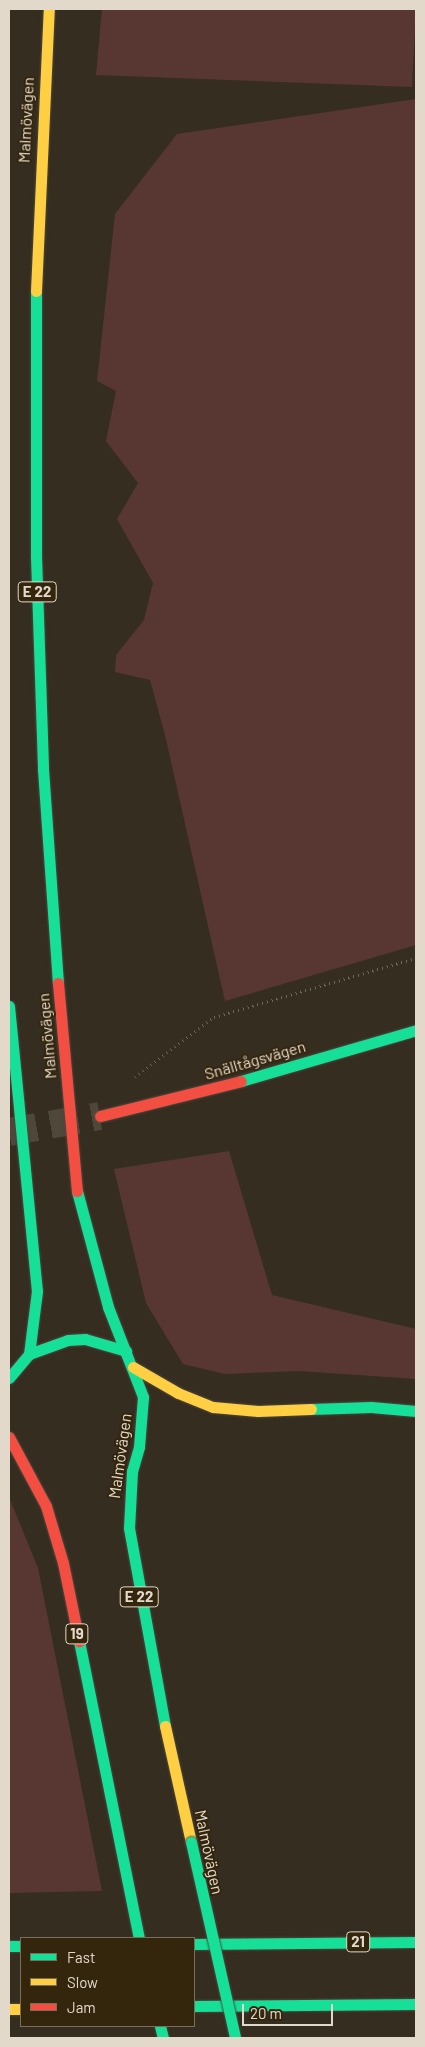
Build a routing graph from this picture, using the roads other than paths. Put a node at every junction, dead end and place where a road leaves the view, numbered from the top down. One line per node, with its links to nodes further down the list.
1 (49, 9): 5 (main road, Malmövägen / E 22)
2 (9, 1006): 6 (main road)
3 (416, 1030): 4 (main road, Snälltågsvägen)
4 (100, 1116)
5 (126, 1351): 6 (main road); 7 (main road, Malmövägen / E 22)
6 (29, 1354): 8 (main road)
7 (133, 1366): 9 (main road); 16 (main road, Malmövägen / E 22, bridge)
8 (9, 1378)
9 (416, 1411)
10 (9, 1437): 11 (main road, 19)
11 (140, 1937)
12 (416, 1942): 13 (main road, 21)
13 (195, 1944)
14 (416, 2004): 15 (main road)
15 (195, 2006)
16 (235, 2038)

